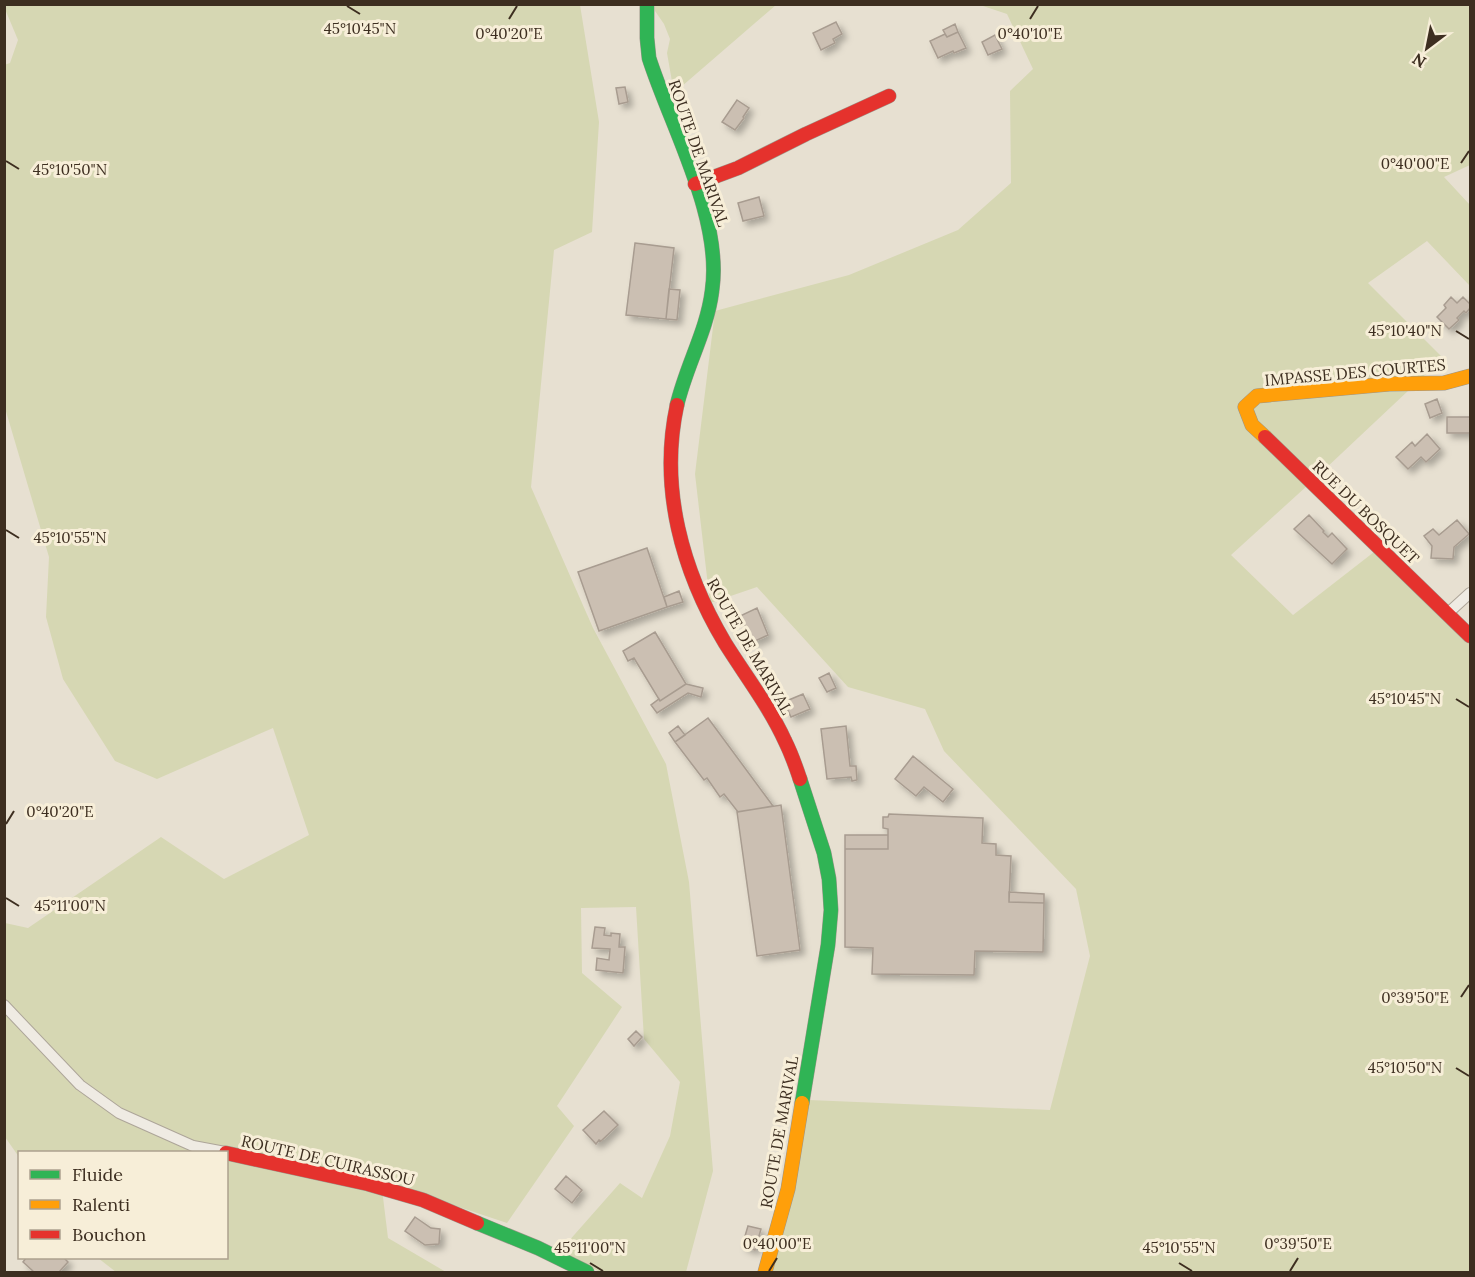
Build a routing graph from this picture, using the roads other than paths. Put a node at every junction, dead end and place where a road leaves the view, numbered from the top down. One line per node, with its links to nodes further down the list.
1 (647, 4): 3 (main road, ROUTE DE MARIVAL)
2 (889, 96): 3 (main road)
3 (695, 184): 13 (main road, ROUTE DE MARIVAL)
4 (1470, 376): 5 (main road, IMPASSE DES COURTES)
5 (1245, 407): 7 (main road, RUE DU BOSQUET)
6 (1470, 592): 7 (street)
7 (1447, 614): 8 (main road, RUE DU BOSQUET)
8 (1470, 636)
9 (4, 1005): 10 (street, ROUTE DE CUIRASSOU)
10 (217, 1151)
11 (228, 1153): 12 (main road, ROUTE DE CUIRASSOU)
12 (587, 1272)
13 (765, 1272)

